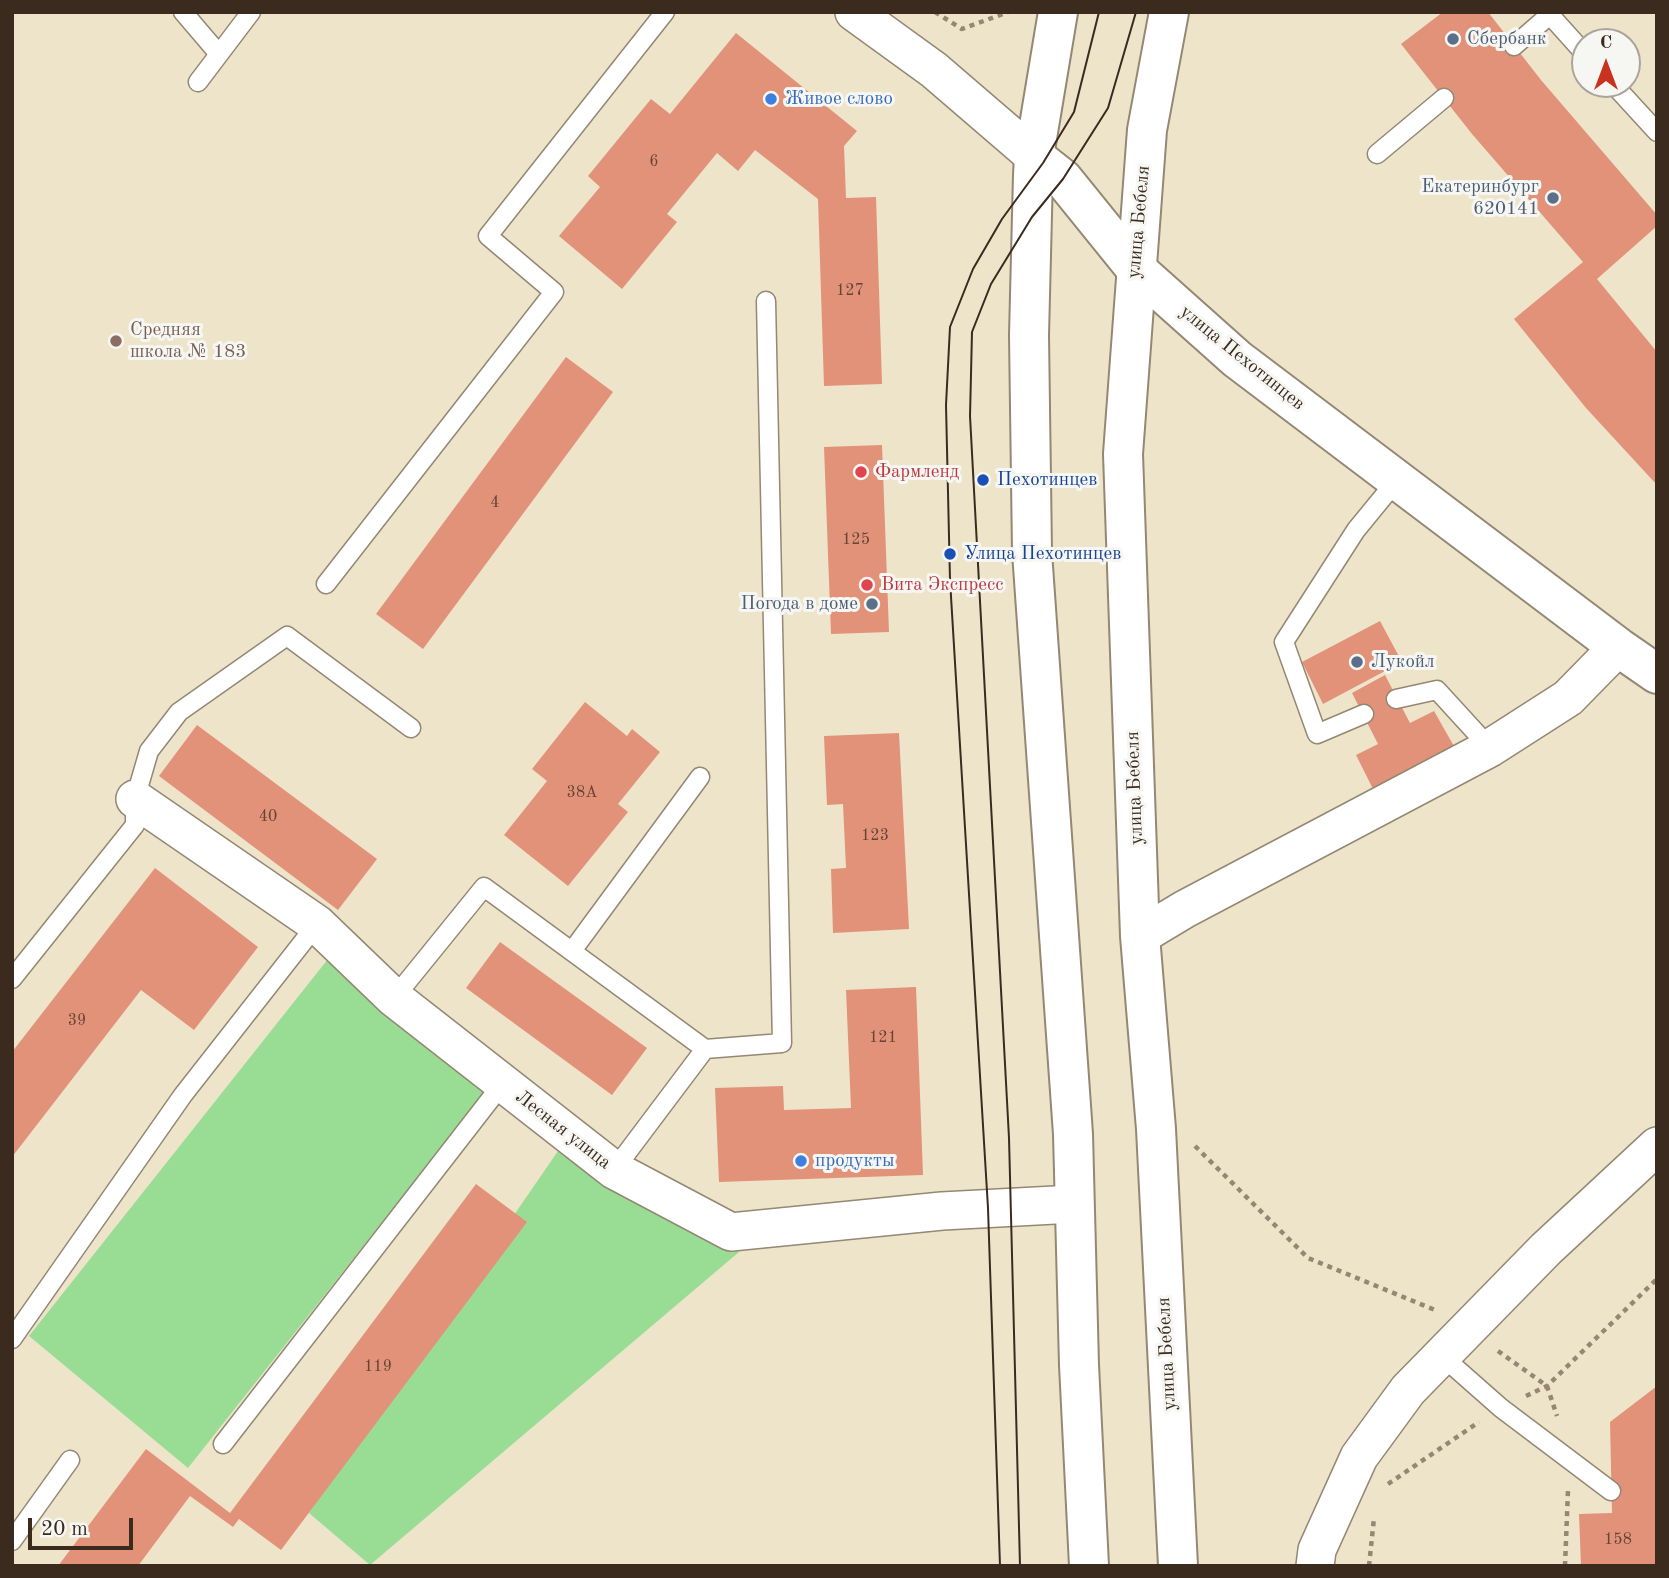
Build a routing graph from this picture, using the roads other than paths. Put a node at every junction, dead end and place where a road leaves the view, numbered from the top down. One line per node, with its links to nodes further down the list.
1 (183, 12): 10 (lane)
2 (251, 12): 10 (lane)
3 (665, 12): 20 (lane)
4 (854, 12): 16 (street, улица Пехотинцев)
5 (1058, 12): 16 (main road)
6 (1169, 12): 17 (main road, улица Бебеля)
7 (1551, 14): 8 (lane); 9 (lane)
8 (1571, 38)
9 (1514, 46)
10 (218, 53): 11 (lane)
11 (198, 82)
12 (1444, 98): 15 (lane)
13 (1626, 98): 14 (lane)
14 (1657, 132)
15 (1377, 154)
16 (1034, 156): 17 (main road, улица Пехотинцев); 38 (main road)
17 (1135, 268): 19 (main road, улица Пехотинцев); 30 (main road, улица Бебеля)
18 (766, 301): 34 (lane)
19 (1397, 480): 21 (main road, улица Пехотинцев); 24 (lane)
20 (326, 584)
21 (1618, 647): 22 (main road, улица Пехотинцев); 26 (street)
22 (1657, 674)
23 (1396, 699): 26 (lane)
24 (1364, 714)
25 (411, 728): 28 (lane)
26 (1490, 748): 30 (street)
27 (700, 777): 31 (lane)
28 (135, 799): 29 (street, Лесная улица); 32 (lane)
29 (317, 925): 33 (street, Лесная улица); 39 (lane)
30 (1140, 936): 46 (main road, улица Бебеля)
31 (572, 951): 33 (lane); 34 (lane)
32 (12, 979)
33 (394, 998): 35 (street, Лесная улица)
34 (705, 1049): 37 (lane)
35 (503, 1083): 37 (street, Лесная улица); 41 (lane)
36 (1657, 1146): 40 (street)
37 (614, 1170): 38 (street, Лесная улица)
38 (1074, 1203): 45 (main road)
39 (12, 1339)
40 (1442, 1356): 43 (lane); 47 (street)
41 (223, 1444)
42 (70, 1460): 44 (lane)
43 (1611, 1491)
44 (12, 1541)
45 (1089, 1566)
46 (1178, 1566)
47 (1315, 1566)

